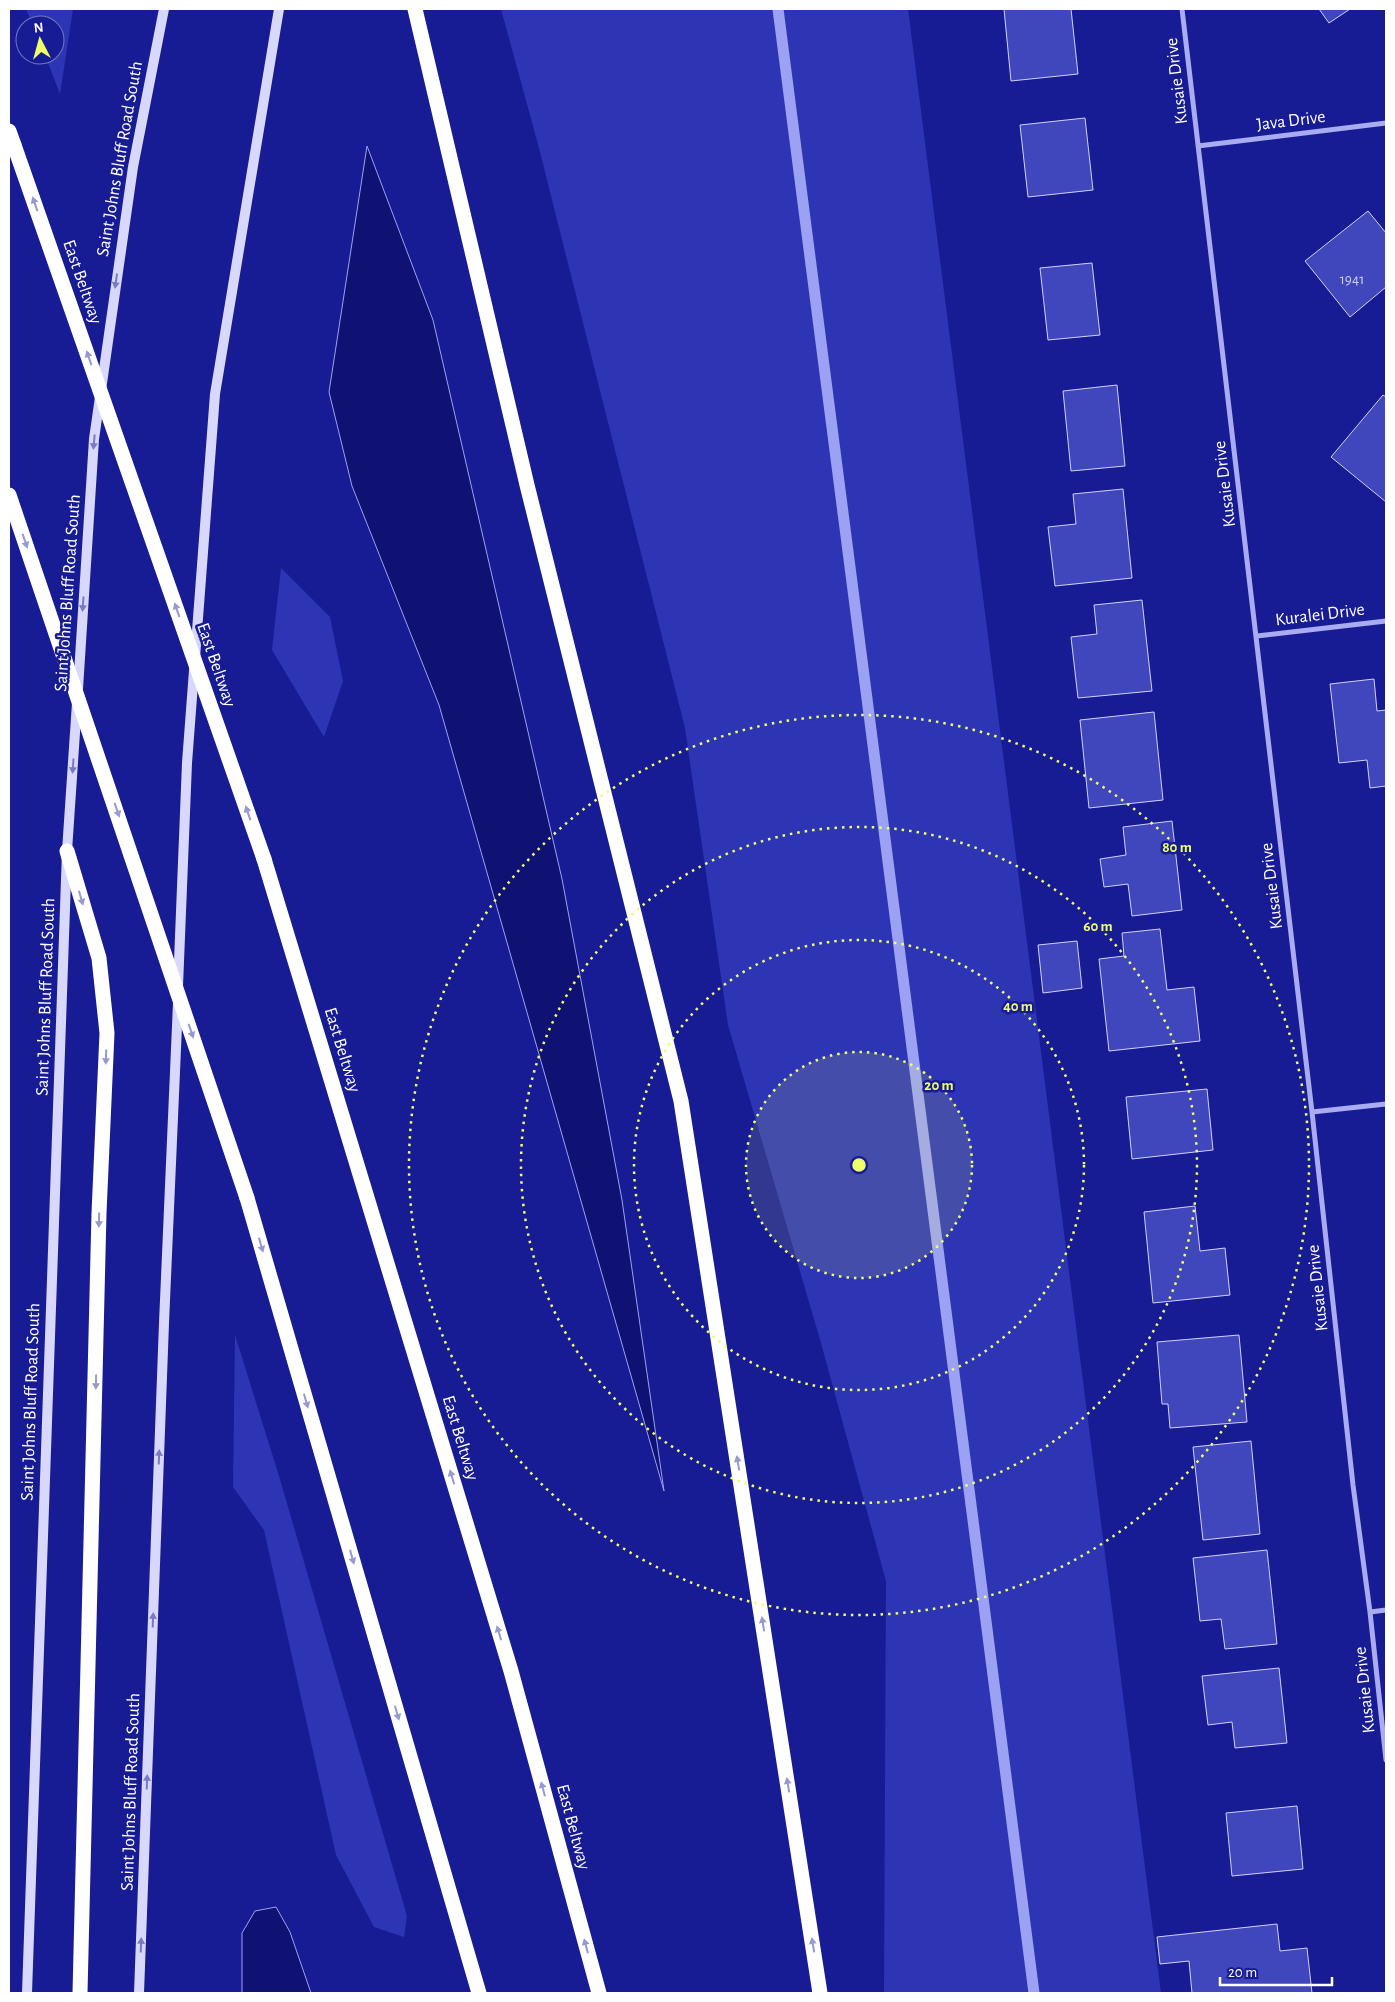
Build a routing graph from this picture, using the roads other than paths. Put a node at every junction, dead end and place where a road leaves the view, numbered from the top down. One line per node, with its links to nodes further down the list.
1 (164, 9): 11 (main road, Saint Johns Bluff Road South, one-way to 11)
2 (279, 9): 19 (main road, Saint Johns Bluff Road South, one-way to 2)
3 (415, 9): 22 (highway, one-way to 3)
4 (1182, 9): 7 (street, Kusaie Drive)
5 (1386, 123): 7 (street, Java Drive)
6 (12, 138): 21 (highway, East Beltway, one-way to 6, bridge)
7 (1198, 146): 10 (street, Kusaie Drive)
8 (9, 495): 20 (highway, one-way to 20, bridge)
9 (1386, 621): 10 (street, Kuralei Drive)
10 (1257, 636): 13 (street, Kusaie Drive)
11 (67, 851): 17 (main road, Saint Johns Bluff Road South); 18 (highway, one-way to 18)
12 (1386, 1104): 13 (street)
13 (1312, 1112): 15 (street, Kusaie Drive)
14 (1386, 1610): 15 (street)
15 (1370, 1612): 16 (street, Kusaie Drive)
16 (1386, 1760)
17 (27, 1993)
18 (80, 1993)
19 (139, 1993)
20 (479, 1993)
21 (599, 1993)
22 (820, 1993)

